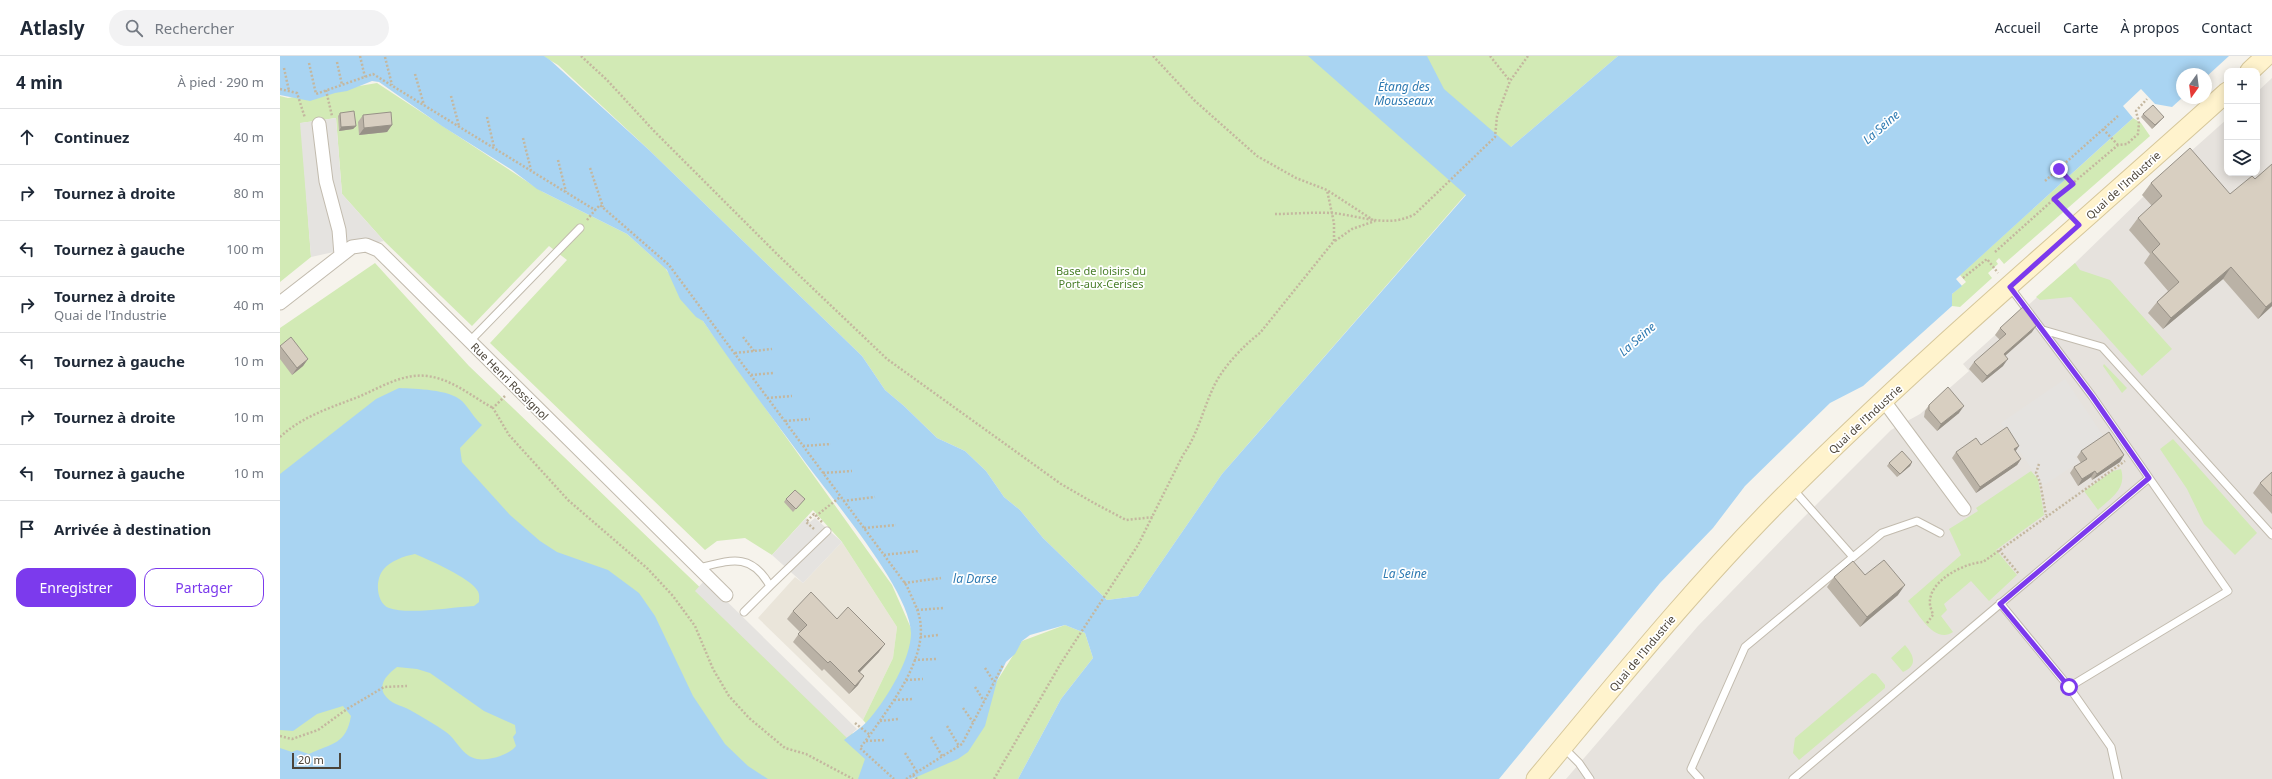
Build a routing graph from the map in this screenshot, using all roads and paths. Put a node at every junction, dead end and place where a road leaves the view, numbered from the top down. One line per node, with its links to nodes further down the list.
1 (360, 56): 13 (path)
2 (581, 56): 86 (path)
3 (1153, 56): 40 (path)
4 (1490, 56): 14 (path)
5 (2266, 56): 11 (main road)
6 (385, 57): 16 (path)
7 (1527, 57): 14 (path)
8 (309, 62): 18 (path)
9 (337, 62): 15 (path)
10 (284, 68): 19 (path)
11 (2253, 68)
12 (416, 74): 23 (path)
13 (365, 77): 15 (path); 16 (path)
14 (1510, 81): 46 (path)
15 (342, 85): 18 (path)
16 (392, 85): 23 (path)
17 (280, 89): 19 (path)
18 (326, 90): 24 (path)
19 (289, 91): 27 (path)
20 (2224, 95): 47 (main road, Quai de l'Industrie)
21 (451, 96): 29 (path)
22 (2147, 100): 32 (path)
23 (424, 105): 29 (path)
24 (331, 114)
25 (2118, 116): 30 (path)
26 (487, 117): 33 (path)
27 (306, 118)
28 (319, 124): 51 (street)
29 (459, 126): 33 (path)
30 (2103, 129): 32 (path); 36 (path)
31 (523, 138): 37 (path)
32 (2118, 145): 39 (path)
33 (494, 148): 37 (path)
34 (558, 160): 41 (path)
35 (590, 168): 43 (path)
36 (2059, 169): 38 (path); 39 (path)
37 (531, 171): 41 (path)
38 (2045, 181)
39 (2073, 184): 42 (path)
40 (1327, 190): 45 (path); 46 (path)
41 (566, 192): 43 (path)
42 (2054, 199): 47 (path); 50 (path)
43 (603, 208): 60 (path)
44 (1275, 214): 45 (path)
45 (1331, 214): 46 (path); 49 (path)
46 (1376, 221): 49 (path)
47 (2079, 225): 53 (main road, Quai de l'Industrie)
48 (580, 228): 57 (lane)
49 (1334, 241): 86 (path)
50 (1995, 252)
51 (341, 255): 54 (street, Rue Henri Rossignol); 57 (street, Rue Henri Rossignol)
52 (1963, 278): 53 (path)
53 (2010, 287): 55 (lane); 66 (main road, Quai de l'Industrie)
54 (280, 303)
55 (2043, 330): 73 (lane); 92 (lane)
56 (744, 337): 59 (path)
57 (470, 341): 63 (street, Rue Henri Rossignol)
58 (772, 349): 59 (path)
59 (754, 351): 60 (path)
60 (734, 353): 62 (path)
61 (774, 373): 62 (path)
62 (751, 375): 65 (path)
63 (515, 386): 67 (path); 97 (street, Rue Henri Rossignol)
64 (792, 396): 65 (path)
65 (767, 398): 69 (path)
66 (1884, 401): 78 (main road, Quai de l'Industrie); 82 (street)
67 (493, 408): 70 (path); 140 (path)
68 (810, 419): 69 (path)
69 (784, 421): 72 (path)
70 (280, 437)
71 (831, 444): 72 (path)
72 (803, 446): 76 (path)
73 (2133, 455): 77 (lane); 84 (path)
74 (2039, 464): 84 (path)
75 (852, 471): 76 (path)
76 (823, 473): 79 (path)
77 (2149, 478): 99 (lane); 119 (lane)
78 (1792, 488): 96 (lane); 135 (main road, Quai de l'Industrie)
79 (840, 497): 81 (path); 83 (path)
80 (875, 497): 81 (path)
81 (843, 501): 89 (path)
82 (1964, 509)
83 (822, 511)
84 (2046, 515): 93 (path)
85 (816, 516): 87 (path)
86 (1154, 517): 144 (path)
87 (808, 520)
88 (896, 524): 89 (path)
89 (864, 528): 95 (path)
90 (826, 531): 101 (lane)
91 (1940, 533): 96 (lane)
92 (2272, 535)
93 (1998, 550): 99 (path); 107 (path)
94 (919, 551): 95 (path)
95 (884, 555): 100 (path)
96 (1853, 557): 147 (lane)
97 (699, 568): 101 (lane); 102 (street, Rue Henri Rossignol)
98 (941, 578): 100 (path)
99 (2026, 582): 103 (lane)
100 (904, 583): 105 (path)
101 (770, 586): 106 (lane)
102 (726, 595)
103 (2000, 604): 119 (lane); 148 (lane)
104 (944, 608): 105 (path)
105 (917, 610): 109 (path)
106 (744, 612)
107 (1927, 623)
108 (939, 635): 109 (path)
109 (920, 637): 111 (path)
110 (936, 659): 111 (path)
111 (914, 660): 115 (path)
112 (1003, 665): 116 (path)
113 (985, 668): 116 (path)
114 (923, 679): 115 (path)
115 (906, 680): 121 (path)
116 (994, 682): 122 (path)
117 (407, 686): 130 (path)
118 (975, 687): 122 (path)
119 (2069, 687): 149 (lane)
120 (914, 699): 121 (path)
121 (894, 700): 125 (path)
122 (984, 701): 126 (path)
123 (963, 708): 126 (path)
124 (899, 720): 125 (path)
125 (879, 722): 129 (path)
126 (973, 722): 134 (path)
127 (855, 723): 129 (path)
128 (947, 726): 134 (path)
129 (870, 735): 133 (path)
130 (280, 736)
131 (931, 737): 137 (path)
132 (885, 740): 133 (path)
133 (865, 742): 141 (path)
134 (959, 746): 137 (path)
135 (1563, 747): 145 (main road, Quai de l'Industrie); 146 (lane)
136 (906, 753): 138 (path)
137 (942, 756): 138 (path)
138 (917, 772): 139 (path)
139 (913, 774): 142 (path); 143 (path)
140 (852, 778)
141 (894, 779)
142 (906, 779)
143 (917, 779)
144 (994, 779)
145 (1536, 779)
146 (1590, 779)
147 (1700, 779)
148 (1793, 779)
149 (2118, 779)

